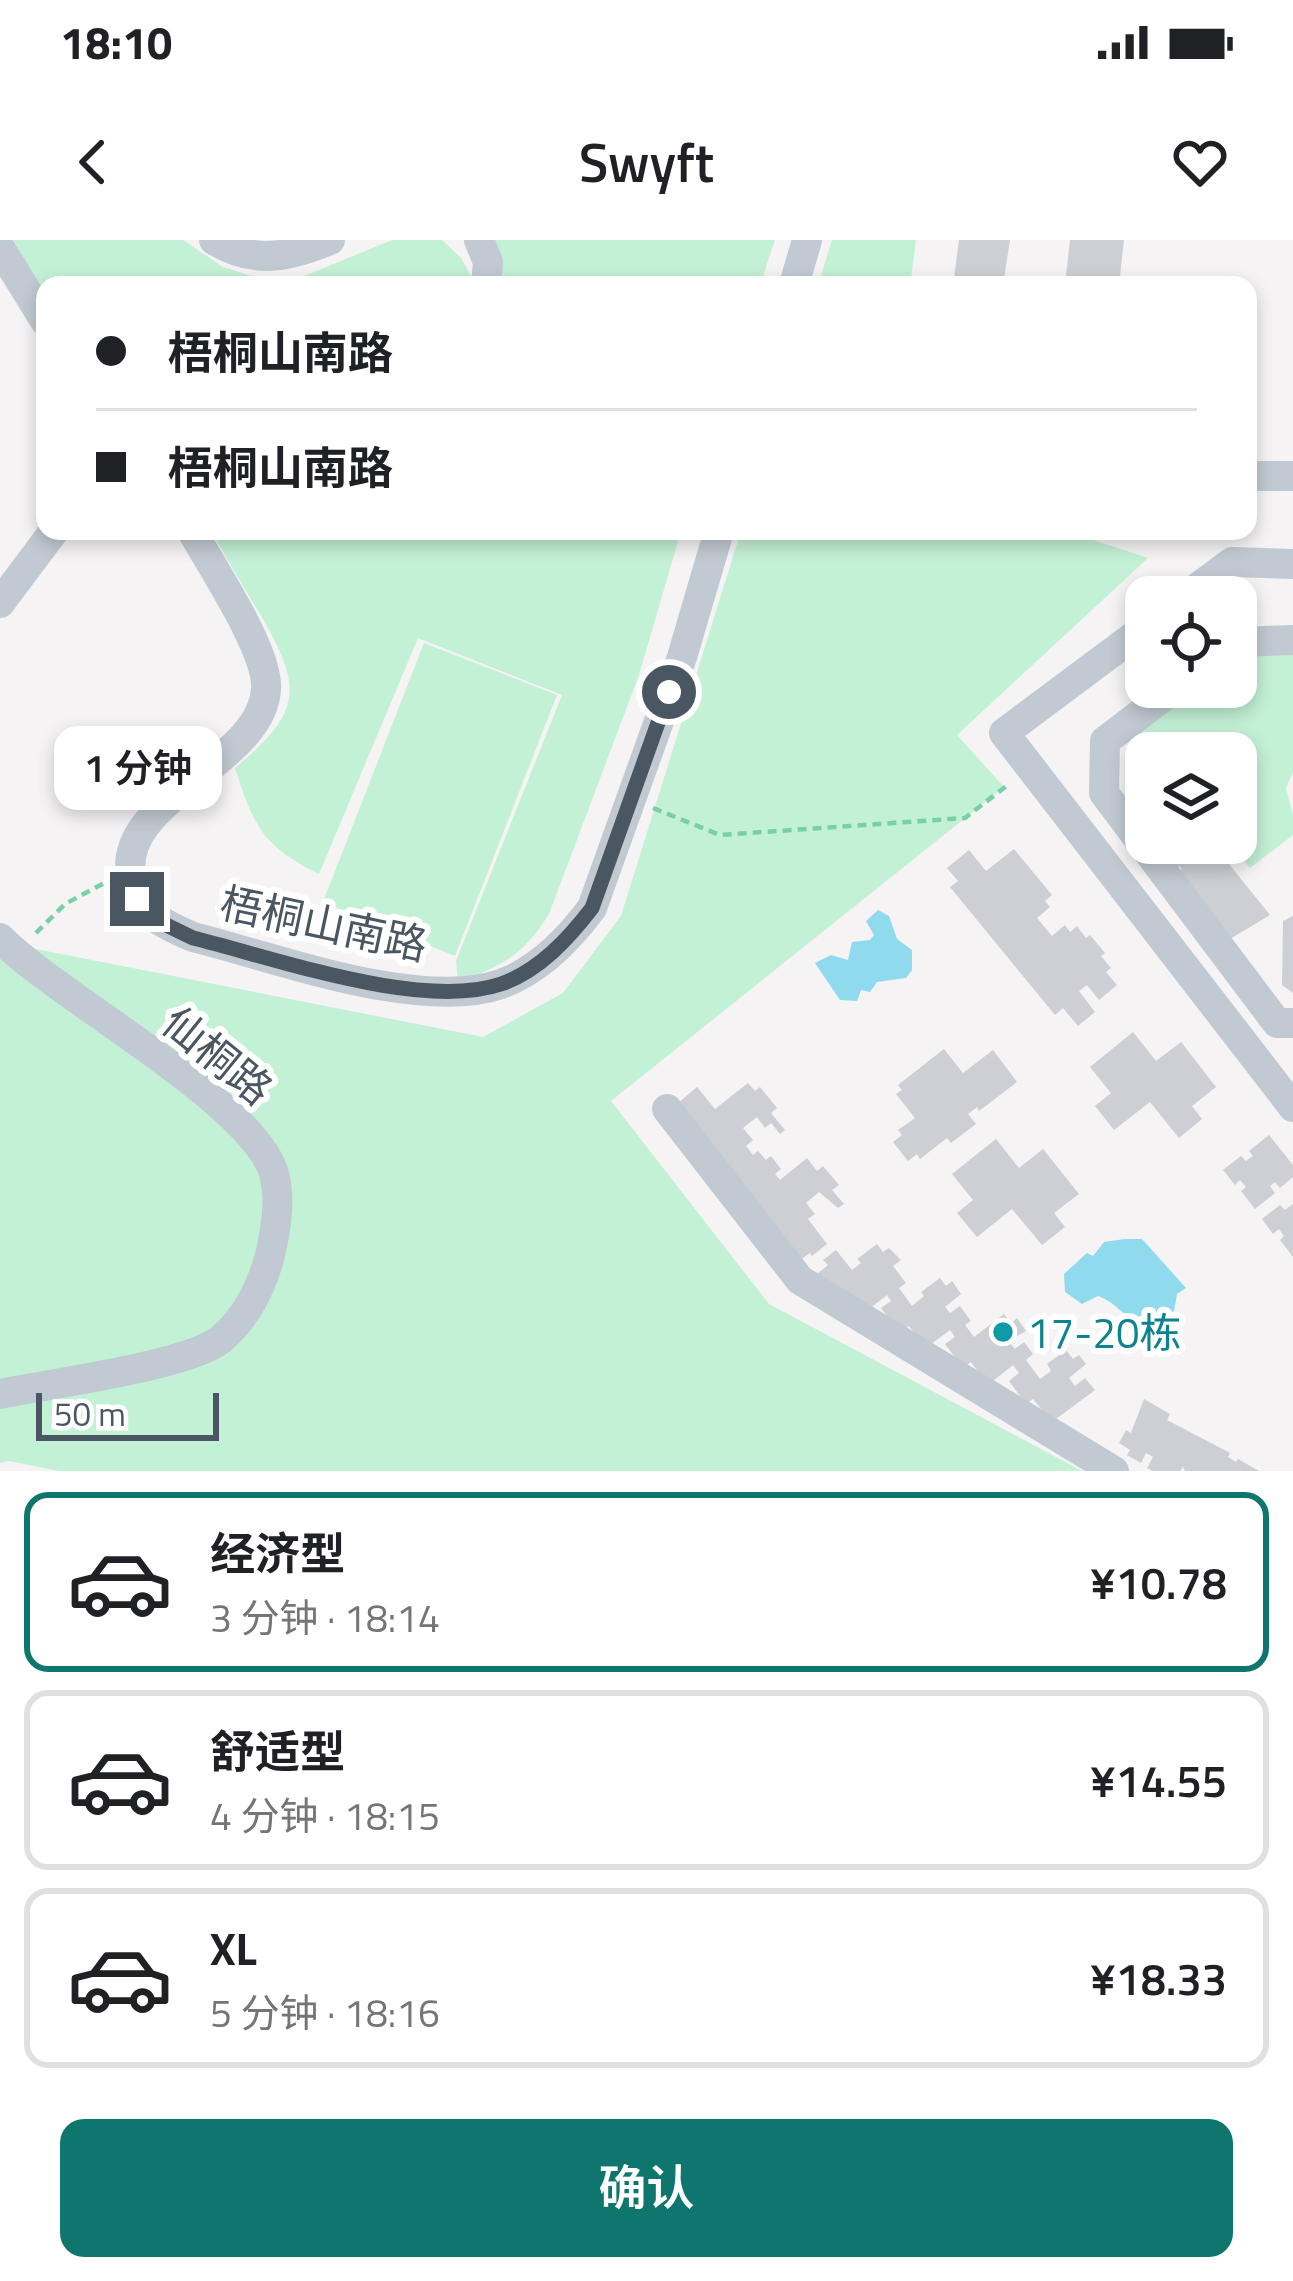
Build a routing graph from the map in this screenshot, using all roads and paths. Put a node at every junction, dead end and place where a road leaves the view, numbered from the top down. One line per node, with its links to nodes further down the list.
1 (214, 240): 2 (street)
2 (330, 240)
3 (479, 240): 6 (street)
4 (807, 240): 7 (street)
5 (0, 248): 8 (street)
6 (487, 276)
7 (797, 276)
8 (36, 307)
9 (1257, 476): 10 (street)
10 (1293, 476)
11 (46, 540): 16 (street)
12 (197, 540): 23 (street)
13 (716, 540): 22 (street, 梧桐山南路)
14 (1293, 564): 15 (street)
15 (1213, 576)
16 (0, 603)
17 (1293, 640): 18 (street)
18 (1257, 641)
19 (1125, 643): 21 (street)
20 (1148, 708): 25 (street)
21 (1030, 767): 22 (path); 26 (street)
22 (632, 800): 23 (street, 梧桐山南路)
23 (128, 871): 24 (path)
24 (6, 944): 28 (street, 仙桐路)
25 (1293, 1023)
26 (1293, 1107)
27 (667, 1109): 29 (street)
28 (0, 1394)
29 (1114, 1471)

